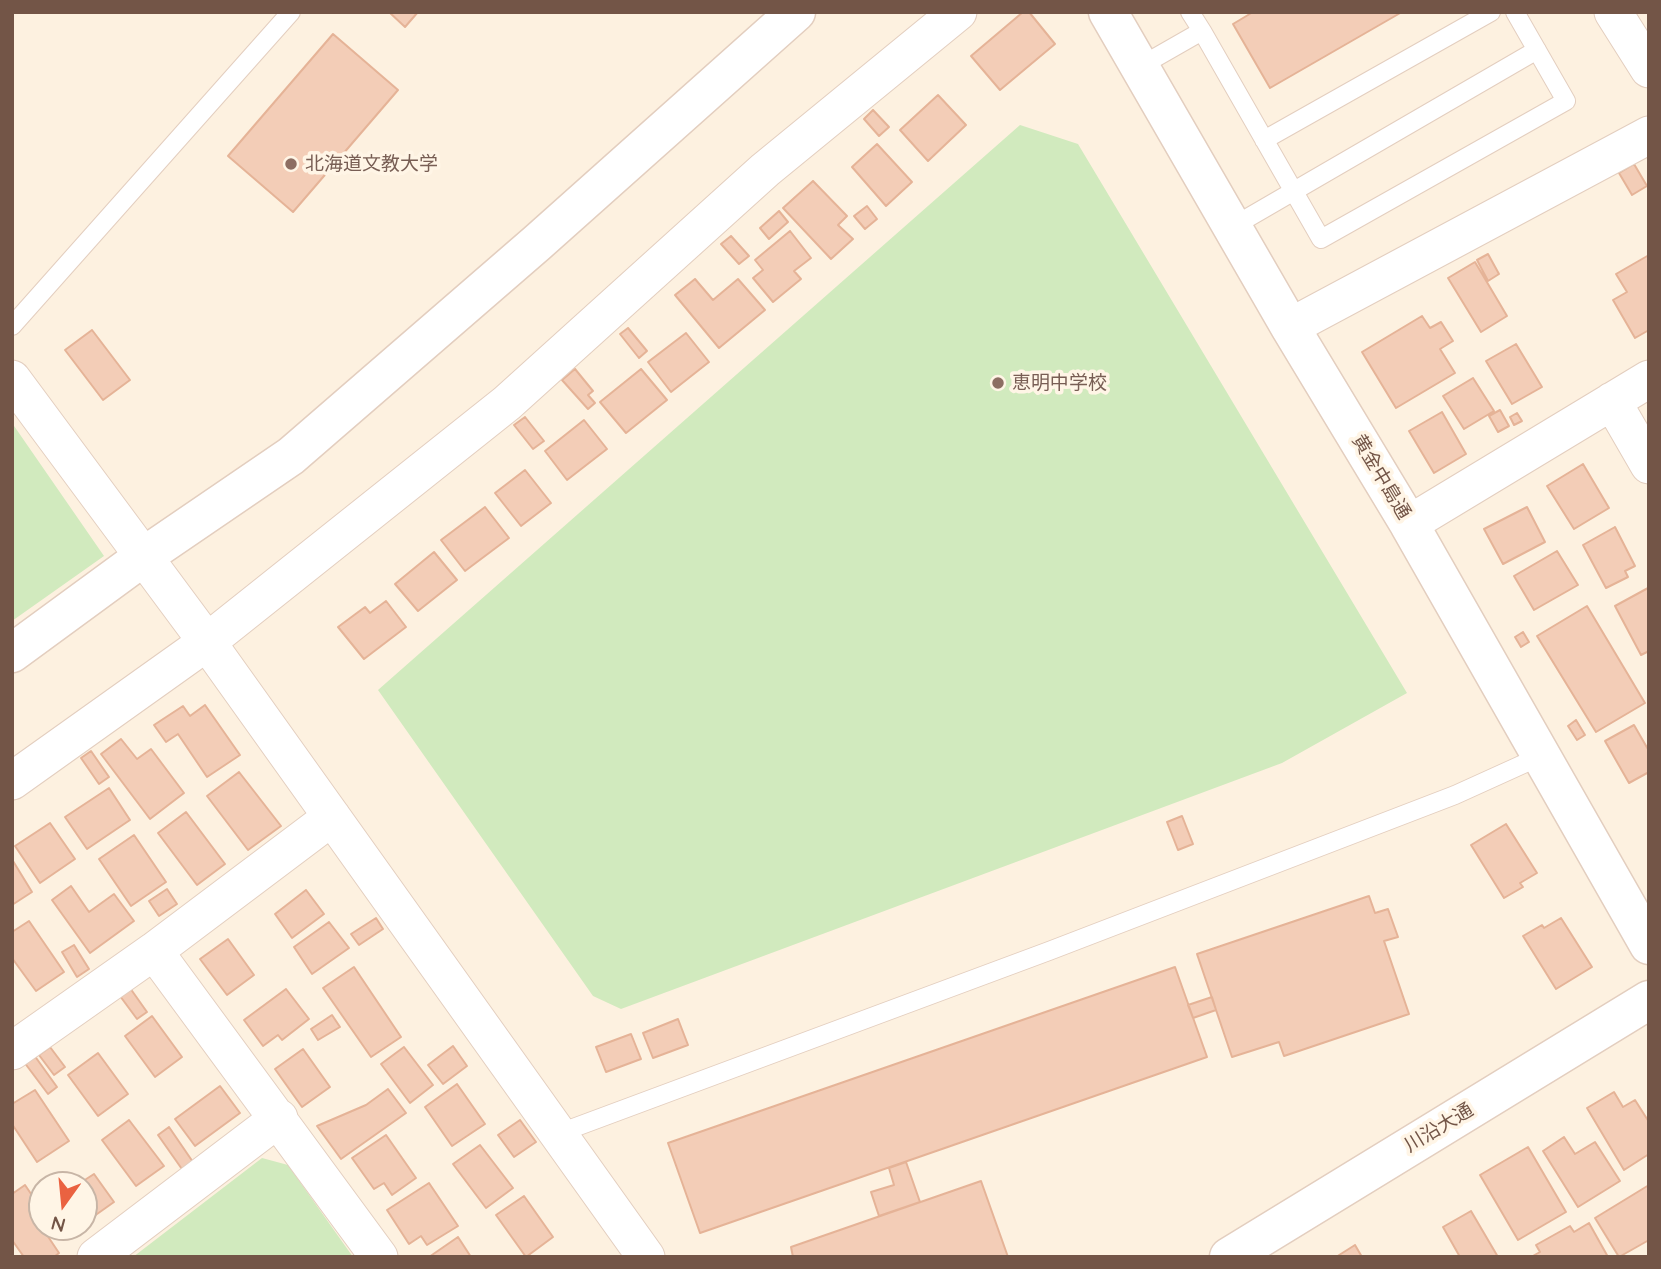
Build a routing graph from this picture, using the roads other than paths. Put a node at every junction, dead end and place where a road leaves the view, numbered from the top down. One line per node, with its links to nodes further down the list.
1 (291, 12): 17 (lane)
2 (796, 12): 24 (street)
3 (958, 12): 25 (street)
4 (1108, 12): 11 (street, 黄金中島通)
5 (1190, 12): 9 (lane)
6 (1491, 12): 14 (lane)
7 (1515, 12): 10 (lane)
8 (1613, 12): 12 (street)
9 (1202, 31): 11 (lane); 14 (lane)
10 (1537, 50): 15 (lane); 15 (lane)
11 (1139, 66): 16 (street, 黄金中島通)
12 (1649, 69)
13 (1649, 135): 18 (street)
14 (1264, 140): 15 (lane)
15 (1293, 190): 16 (lane)
16 (1232, 227): 18 (street, 黄金中島通)
17 (12, 326)
18 (1290, 327): 23 (street, 黄金中島通)
19 (12, 379): 24 (street)
20 (1649, 379): 21 (street)
21 (1612, 401): 22 (street); 23 (street)
22 (1649, 466)
23 (1409, 524): 27 (street, 黄金中島通)
24 (143, 557): 25 (street); 26 (street)
25 (207, 642): 28 (street); 29 (street)
26 (12, 653)
27 (1541, 756): 30 (street, 黄金中島通); 35 (lane)
28 (12, 781)
29 (332, 817): 31 (street); 35 (street)
30 (1649, 945)
31 (154, 951): 33 (street); 34 (street)
32 (1649, 1000): 39 (street, 川沿大通)
33 (12, 1051)
34 (279, 1118): 36 (street); 37 (street)
35 (557, 1134): 38 (street)
36 (96, 1257)
37 (379, 1257)
38 (646, 1257)
39 (1229, 1257)

